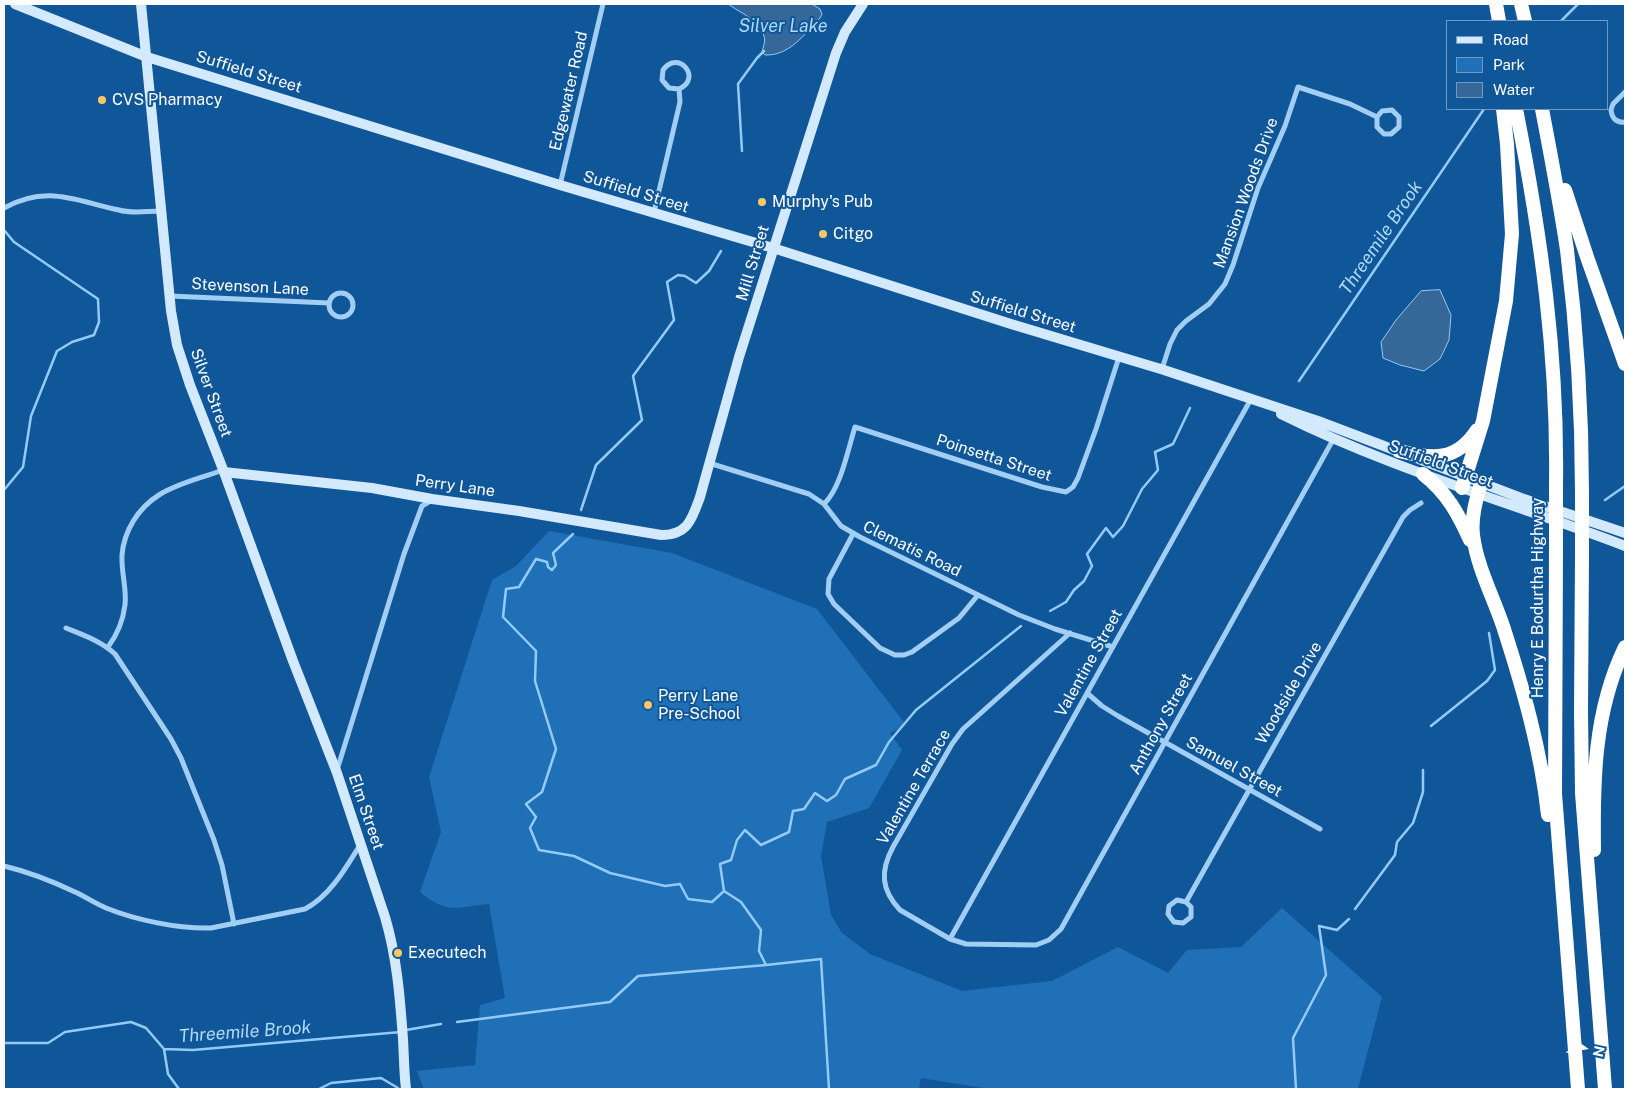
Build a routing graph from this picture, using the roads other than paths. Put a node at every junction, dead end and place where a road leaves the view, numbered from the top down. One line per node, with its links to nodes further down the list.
1 (15, 4): 11 (street, Suffield Street)
2 (142, 4): 11 (street, Silver Street)
3 (603, 4): 20 (street, Edgewater Road)
4 (863, 4): 24 (street, Mill Street)
5 (1492, 4): 8 (highway)
6 (1496, 4): 9 (highway)
7 (1521, 4): 10 (highway)
8 (1494, 20)
9 (1499, 20)
10 (1525, 20)
11 (147, 57): 20 (street, Suffield Street); 22 (street, Silver Street)
12 (679, 89): 12 (street); 23 (street)
13 (1625, 92): 19 (street)
14 (1503, 110): 31 (highway)
15 (1516, 110): 63 (highway, Henry E Bodurtha Highway, bridge)
16 (1542, 110): 65 (highway, bridge)
17 (1546, 110): 28 (highway)
18 (1377, 117): 18 (street, Mansion Woods Drive); 29 (street, Mansion Woods Drive)
19 (1625, 122)
20 (560, 185): 23 (street, Suffield Street)
21 (4, 208): 22 (street)
22 (161, 211): 25 (street, Silver Street)
23 (654, 213): 24 (street, Suffield Street)
24 (773, 248): 27 (street, Suffield Street); 35 (street, Mill Street)
25 (170, 296): 26 (street, Stevenson Lane); 36 (street, Silver Street)
26 (329, 303): 26 (street, Stevenson Lane)
27 (1118, 357): 29 (street, Suffield Street); 41 (street, Poinsetta Street)
28 (1625, 364)
29 (1162, 370): 30 (street, Suffield Street)
30 (1251, 399): 32 (street, Suffield Street); 33 (street, Suffield Street); 52 (street, Valentine Street)
31 (1483, 421): 34 (highway); 38 (highway)
32 (1339, 428): 33 (street, Anthony Street); 34 (street, Suffield Street)
33 (1334, 439): 37 (street, Suffield Street); 55 (street, Anthony Street)
34 (1399, 451): 38 (street, Suffield Street)
35 (710, 463): 41 (street, Clematis Road); 43 (street, Mill Street)
36 (224, 471): 40 (street, Perry Lane); 51 (street); 56 (street, Silver Street)
37 (1423, 474): 38 (street, Suffield Street); 47 (highway)
38 (1464, 482): 39 (street, Suffield Street)
39 (1480, 488): 44 (street, Suffield Street); 46 (street, Suffield Street); 47 (highway)
40 (432, 499): 43 (street, Perry Lane); 56 (street, Elm Street)
41 (824, 504): 45 (street, Clematis Road)
42 (1421, 504): 57 (street, Woodside Drive)
43 (680, 532)
44 (1625, 533)
45 (853, 534): 48 (street, Clematis Road); 48 (street)
46 (1625, 546)
47 (1478, 557): 63 (highway)
48 (978, 595): 50 (street, Clematis Road)
49 (66, 628): 51 (street)
50 (1070, 634): 52 (street, Clematis Road); 64 (street, Valentine Terrace)
51 (108, 647): 62 (street)
52 (1113, 647): 54 (street, Valentine Street)
53 (1625, 647): 65 (highway)
54 (1087, 693): 55 (street, Samuel Street); 64 (street, Valentine Street)
55 (1165, 743): 57 (street, Samuel Street); 64 (street, Anthony Street)
56 (337, 773): 59 (street, Elm Street)
57 (1248, 790): 58 (street, Samuel Street); 61 (street, Woodside Drive)
58 (1320, 829)
59 (361, 843): 62 (street); 66 (street, Elm Street)
60 (4, 866): 62 (street)
61 (1186, 902): 61 (street, Woodside Drive)
62 (234, 924)
63 (1565, 930): 67 (highway, Henry E Bodurtha Highway)
64 (950, 939)
65 (1596, 983): 68 (highway)
66 (406, 1089)
67 (1578, 1089)
68 (1605, 1089)

